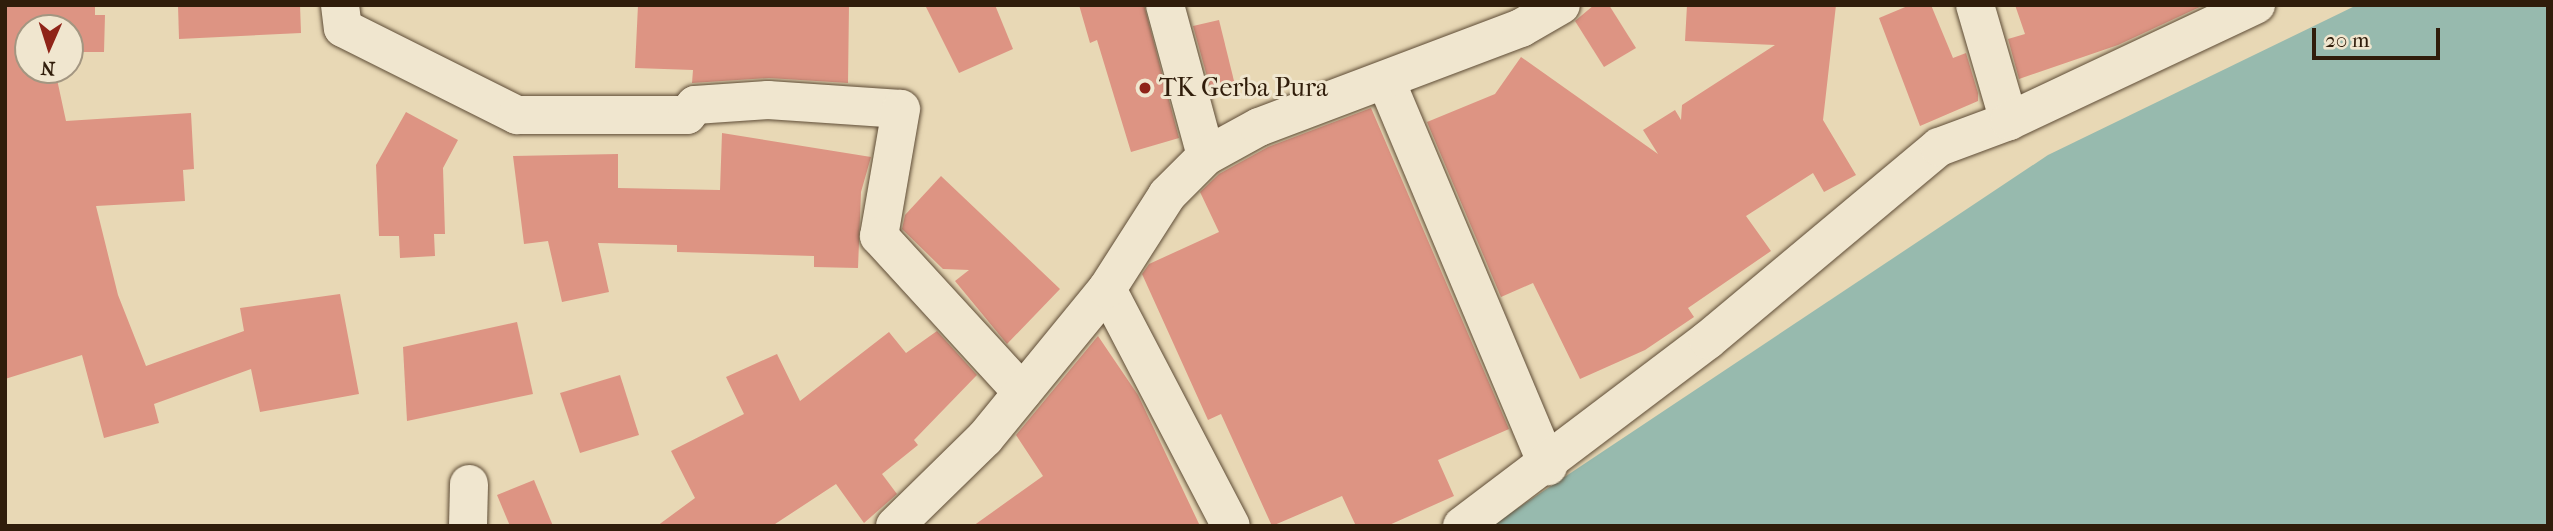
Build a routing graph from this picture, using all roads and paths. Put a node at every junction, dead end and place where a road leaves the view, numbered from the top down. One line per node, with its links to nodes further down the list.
1 (340, 5): 10 (street)
2 (1165, 5): 8 (street)
3 (1561, 5): 6 (street)
4 (1975, 5): 7 (street)
5 (2236, 9): 7 (street)
6 (1385, 80): 8 (street); 11 (street)
7 (2010, 121): 11 (street)
8 (1206, 156): 9 (street)
9 (1107, 289): 10 (street); 15 (street)
10 (1022, 392): 14 (street)
11 (1548, 466): 16 (street)
12 (468, 484): 13 (street)
13 (468, 526)
14 (895, 526)
15 (1231, 526)
16 (1462, 526)

